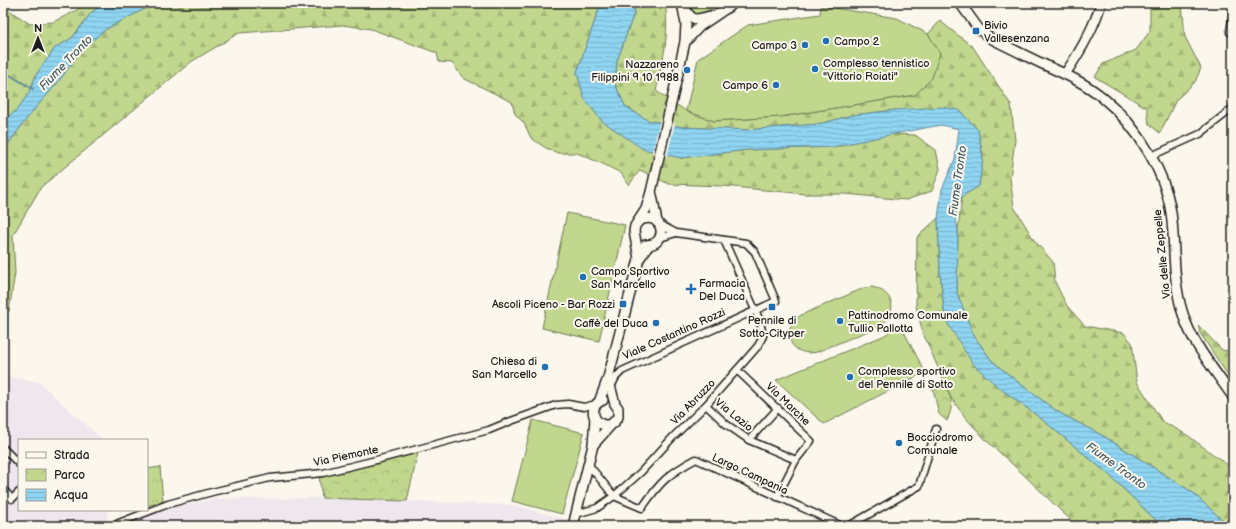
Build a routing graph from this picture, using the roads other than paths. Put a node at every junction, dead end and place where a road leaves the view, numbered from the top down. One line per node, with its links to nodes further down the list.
1 (734, 3): 6 (street, Viale Costantino Rozzi)
2 (960, 3): 9 (street, Via delle Zeppelle)
3 (1100, 3): 9 (street)
4 (683, 4): 6 (street, Viale Costantino Rozzi); 8 (street, Viale Costantino Rozzi)
5 (1233, 13): 7 (street)
6 (713, 16): 8 (street, Viale Costantino Rozzi)
7 (1233, 33)
8 (685, 44): 12 (street, Viale Costantino Rozzi)
9 (1065, 74): 11 (street, Via delle Zeppelle)
10 (1233, 108): 11 (street)
11 (1151, 156): 25 (street, Via delle Zeppelle)
12 (651, 192): 13 (street, Viale Costantino Rozzi); 14 (street, Viale Costantino Rozzi)
13 (639, 221): 14 (street); 16 (street, Viale Costantino Rozzi)
14 (658, 223): 15 (street); 17 (street, Viale Costantino Rozzi)
15 (676, 232): 17 (street, Viale Costantino Rozzi); 18 (street)
16 (636, 238): 19 (street); 20 (street, Viale Costantino Rozzi)
17 (660, 238): 19 (street, Viale Costantino Rozzi)
18 (724, 240): 21 (street); 21 (street, Viale Costantino Rozzi)
19 (649, 245): 20 (street, Viale Costantino Rozzi)
20 (639, 259): 23 (street, Viale Costantino Rozzi)
21 (755, 310): 22 (street, Via Abruzzo); 24 (street, Viale Costantino Rozzi)
22 (737, 370): 28 (street, Via Abruzzo); 30 (street, Via Marche)
23 (608, 378): 24 (street); 26 (street, Viale Costantino Rozzi)
24 (611, 387): 27 (street)
25 (1233, 396)
26 (598, 403): 27 (street); 29 (street, Via Piemonte); 31 (street, Viale Costantino Rozzi)
27 (615, 404): 32 (street)
28 (706, 405): 34 (street, Via Lazio); 42 (street, Via Abruzzo)
29 (584, 407): 31 (street); 47 (street, Via Piemonte)
30 (778, 408): 34 (street, Via Lazio); 37 (street, Via Marche)
31 (594, 416): 32 (street); 35 (street, Viale Costantino Rozzi)
32 (614, 423): 35 (street, Viale Costantino Rozzi)
33 (936, 429): 50 (street)
34 (749, 440): 37 (street, Via Lazio)
35 (593, 445): 39 (street, Viale Costantino Rozzi)
36 (3, 448): 38 (street)
37 (796, 460): 43 (street, Via Marche)
38 (18, 463)
39 (588, 464): 42 (street); 44 (street, Viale Costantino Rozzi)
40 (3, 489): 41 (street)
41 (18, 493)
42 (614, 496): 43 (street, Largo Campania); 44 (street, Via Abruzzo)
43 (776, 497): 49 (street, Largo Campania)
44 (576, 514): 48 (street, Viale Costantino Rozzi)
45 (3, 518): 46 (street)
46 (5, 526)
47 (111, 526)
48 (574, 526)
49 (842, 526)
50 (847, 526)

